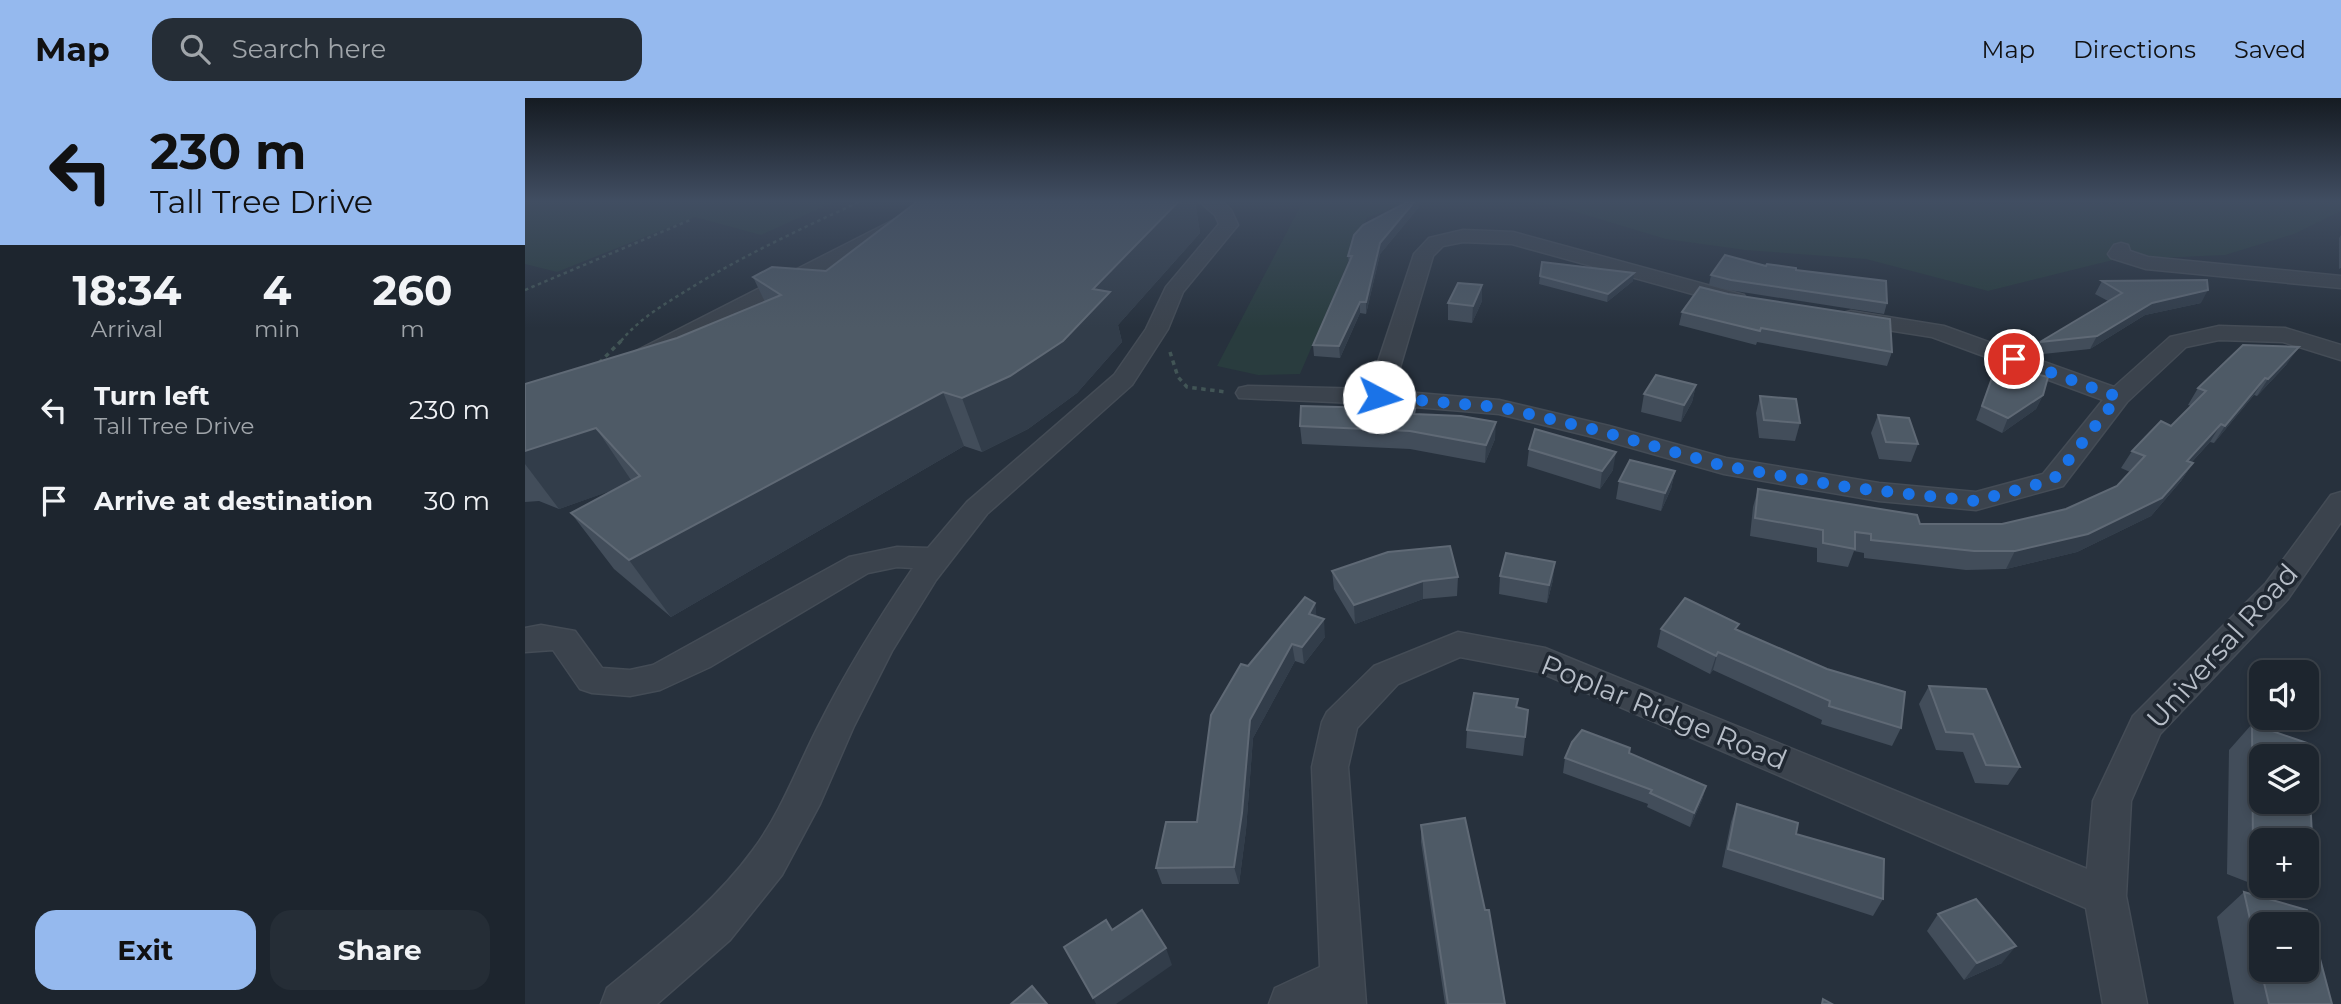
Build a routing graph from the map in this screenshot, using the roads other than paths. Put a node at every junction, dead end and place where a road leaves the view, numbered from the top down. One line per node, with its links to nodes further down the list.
1 (862, 243): 5 (street)
2 (1214, 243): 17 (street)
3 (1435, 243): 14 (street)
4 (1532, 243): 9 (street)
5 (857, 246): 8 (street); 11 (street)
6 (2121, 249): 7 (street)
7 (2341, 282)
8 (832, 284)
9 (1753, 303)
10 (1831, 315): 15 (street)
11 (701, 351)
12 (2341, 353): 15 (street)
13 (1248, 393): 14 (street)
14 (1379, 397): 15 (street)
15 (2118, 397)
16 (2341, 501): 19 (street, Universal Road)
17 (936, 559): 18 (street); 21 (street)
18 (525, 640)
19 (2105, 896): 20 (street, Poplar Ridge Road); 23 (street, Universal Road)
20 (1343, 992): 22 (street)
21 (623, 1004)
22 (1291, 1004)
23 (2125, 1004)

